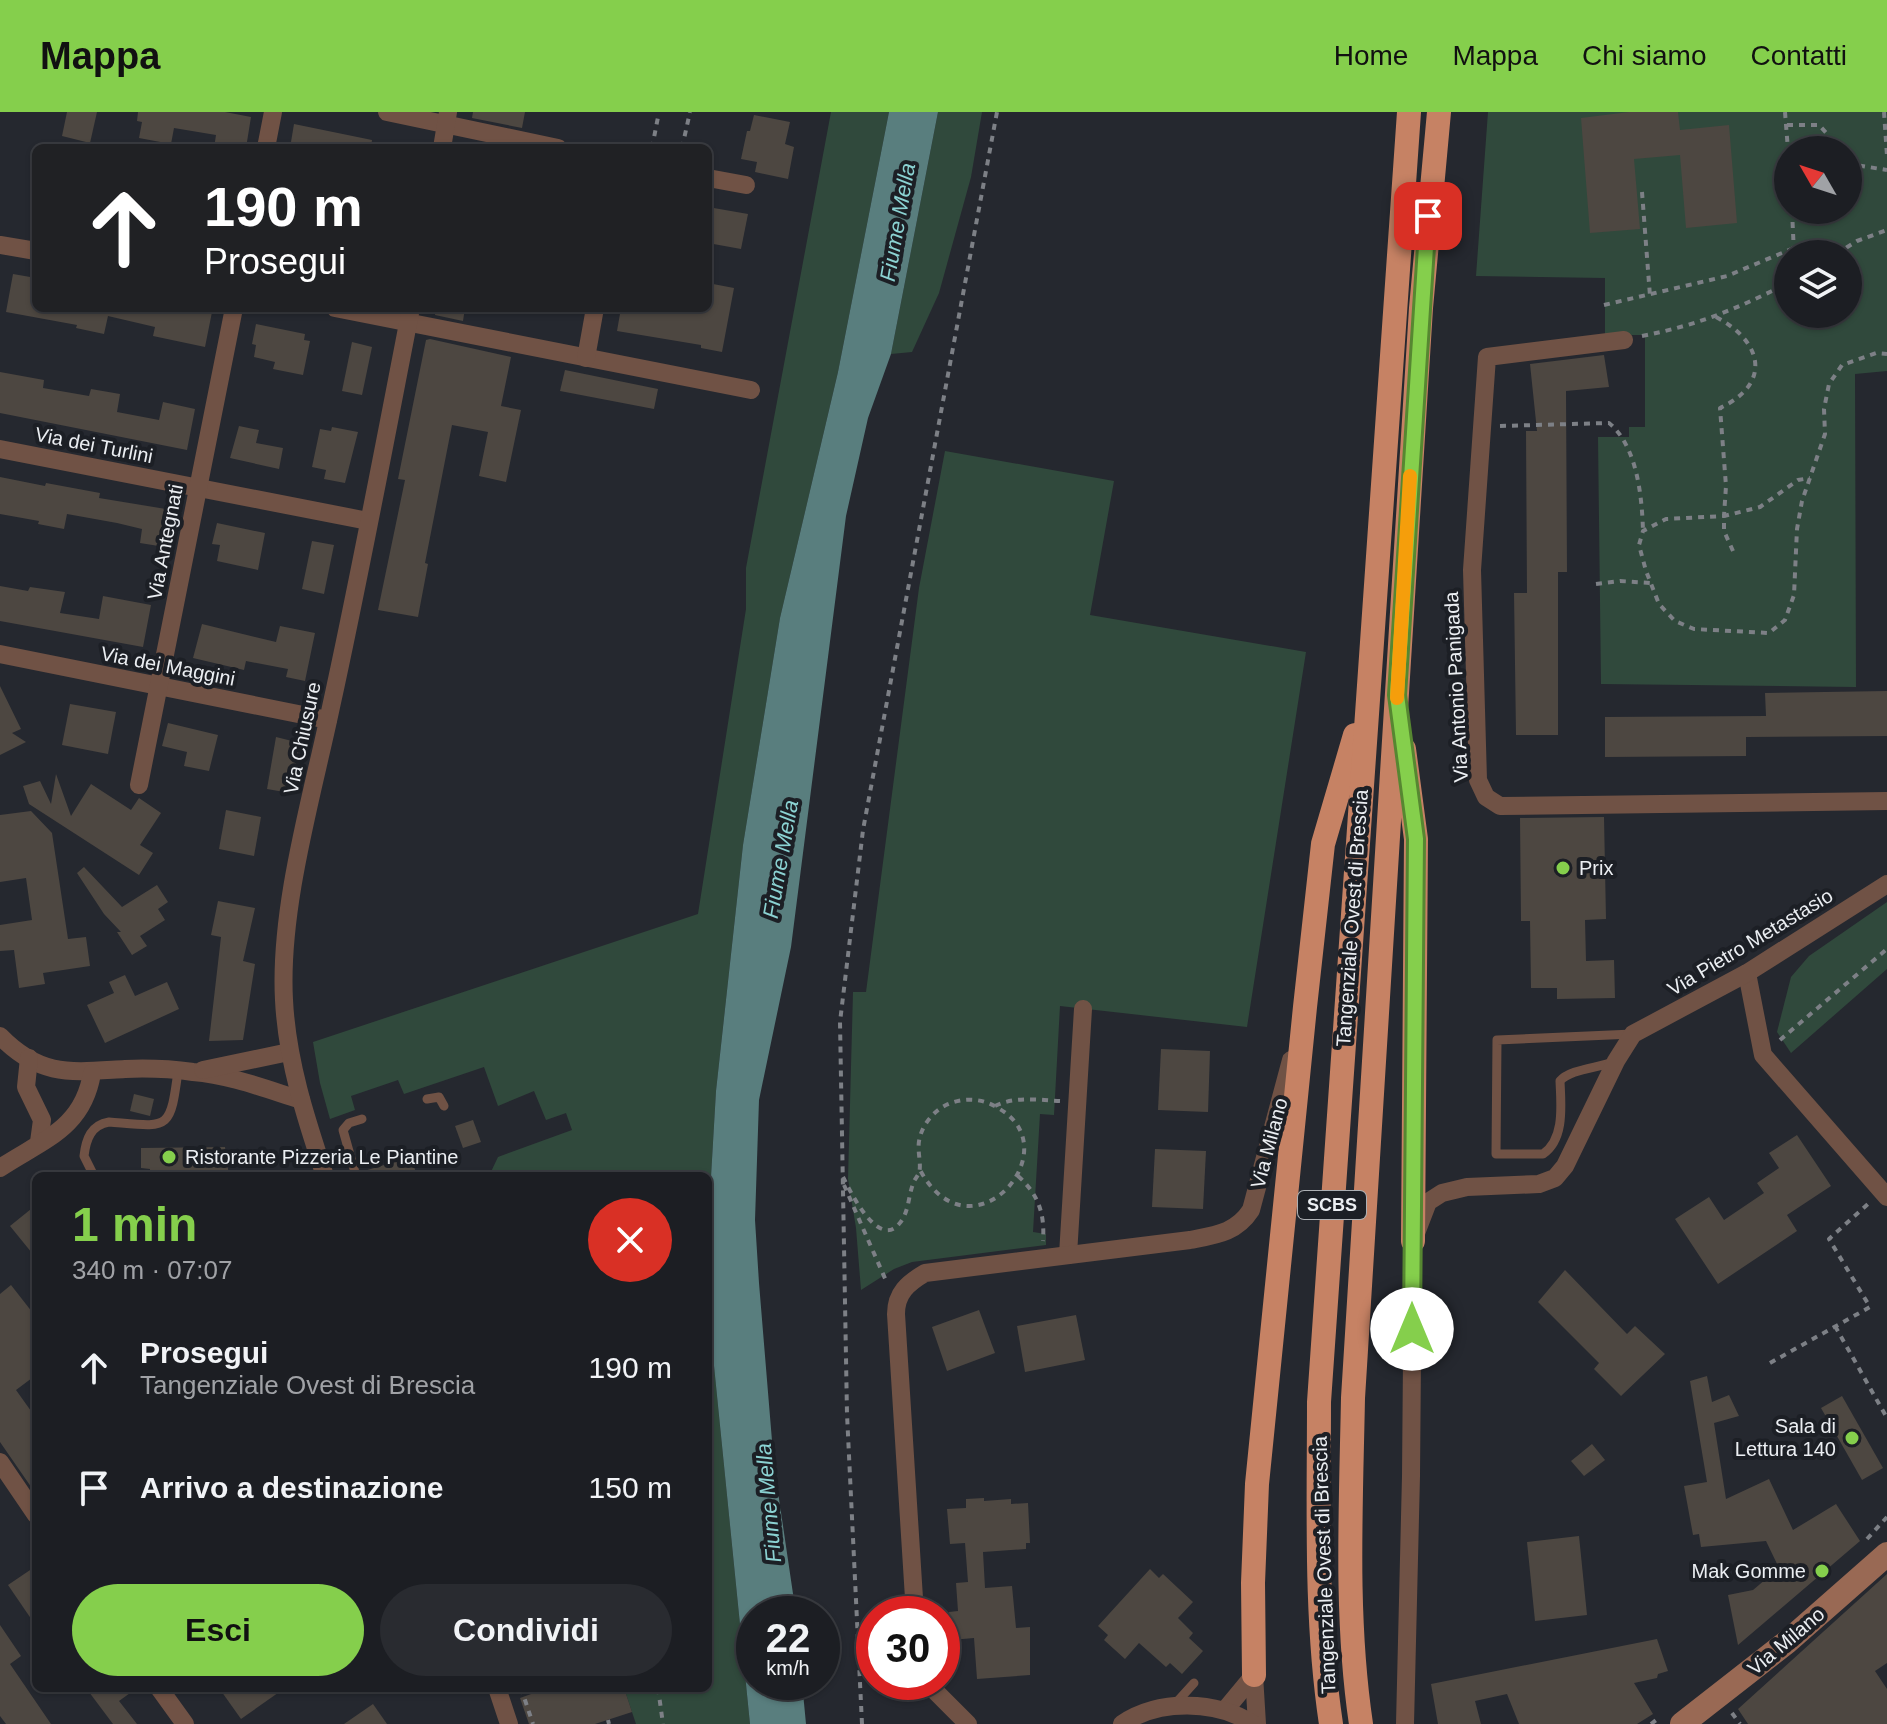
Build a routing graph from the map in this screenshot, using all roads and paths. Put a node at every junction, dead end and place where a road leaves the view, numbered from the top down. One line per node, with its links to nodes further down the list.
1 (273, 112): 14 (street)
2 (387, 112): 10 (street)
3 (690, 112): 18 (path)
4 (997, 112): 87 (path)
5 (1409, 112): 54 (highway, Tangenziale Ovest di Brescia / SCBS)
6 (1442, 112): 55 (highway, Tangenziale Ovest di Brescia / SCBS)
7 (1785, 112): 11 (path)
8 (1884, 112): 19 (path)
9 (658, 117): 17 (path)
10 (447, 118): 15 (street); 16 (street)
11 (1787, 125): 12 (path); 13 (path)
12 (1787, 136)
13 (1829, 136)
14 (267, 144)
15 (443, 144)
16 (543, 144)
17 (653, 144)
18 (683, 144)
19 (1887, 156)
20 (1862, 166): 21 (path)
21 (1887, 170)
22 (712, 179): 23 (street)
23 (746, 185)
24 (1642, 192): 31 (path)
25 (1887, 230): 26 (path)
26 (1860, 240)
27 (0, 245): 28 (street)
28 (32, 250)
29 (1774, 258): 31 (path)
30 (1774, 290): 37 (path)
31 (1650, 296): 32 (path)
32 (1604, 305)
33 (233, 312): 45 (street, Via Antegnati)
34 (372, 312): 36 (street)
35 (594, 312): 40 (street)
36 (409, 316): 40 (street); 47 (street, Via Chiusure)
37 (1716, 317): 38 (path); 46 (path)
38 (1624, 340): 42 (street, Via Antonio Panigada)
39 (1887, 354): 44 (path)
40 (586, 358): 41 (street)
41 (751, 390)
42 (1480, 427): 48 (path); 58 (street, Via Antonio Panigada)
43 (0, 449): 45 (street, Via dei Turlini)
44 (1810, 478): 46 (path); 50 (path)
45 (199, 488): 47 (street, Via dei Turlini); 53 (street, Via Antegnati)
46 (1724, 516): 48 (path); 49 (path)
47 (368, 521): 56 (street, Via Chiusure)
48 (1643, 531): 50 (path)
49 (1733, 551)
50 (1651, 583): 51 (path)
51 (1596, 584)
52 (0, 654): 53 (street, Via dei Maggini)
53 (159, 686): 56 (street, Via dei Maggini); 57 (street, Via Antegnati)
54 (1369, 686): 62 (highway); 117 (highway, Tangenziale Ovest di Brescia / SCBS)
55 (1397, 695): 89 (highway); 118 (highway, Tangenziale Ovest di Brescia / SCBS)
56 (328, 720): 66 (street, Via Chiusure)
57 (139, 785)
58 (1887, 801)
59 (1887, 884): 61 (street, Via Pietro Metastasio)
60 (1887, 949): 67 (path)
61 (1747, 973): 64 (street, Via Pietro Metastasio); 67 (street)
62 (1305, 1007): 90 (street, Via Milano); 100 (highway)
63 (1083, 1009): 90 (street)
64 (1633, 1034): 69 (street); 69 (lane)
65 (0, 1036): 68 (street)
66 (289, 1052): 70 (street); 73 (street, Via Chiusure)
67 (1763, 1055): 88 (street)
68 (29, 1058): 71 (street); 80 (street)
69 (1616, 1061): 89 (street)
70 (187, 1071): 71 (street); 73 (street); 79 (lane)
71 (92, 1073): 77 (street)
72 (427, 1099): 75 (lane)
73 (301, 1100): 84 (street, Via Chiusure)
74 (1064, 1102): 76 (path)
75 (444, 1106)
76 (995, 1106): 82 (path); 86 (path)
77 (73, 1118): 79 (lane); 80 (street)
78 (362, 1119): 85 (lane)
79 (91, 1132): 83 (lane)
80 (39, 1142): 81 (street)
81 (0, 1168)
82 (920, 1170): 86 (path); 87 (path)
83 (92, 1172)
84 (324, 1172)
85 (355, 1172)
86 (1018, 1176): 91 (path)
87 (842, 1177): 92 (path); 113 (path)
88 (1884, 1194): 93 (path)
89 (1413, 1241): 119 (street)
90 (1068, 1255): 91 (street, Via Milano)
91 (1042, 1258): 92 (street, Via Milano)
92 (896, 1303): 99 (street)
93 (1835, 1326): 94 (path); 95 (path)
94 (1770, 1363)
95 (1887, 1418)
96 (0, 1462): 97 (street)
97 (32, 1509)
98 (1887, 1554): 120 (main road, Via Milano)
99 (914, 1596)
100 (1254, 1675): 108 (street); 116 (street)
101 (1194, 1683): 107 (lane)
102 (162, 1692): 109 (street)
103 (498, 1692): 110 (street)
104 (659, 1692): 112 (path)
105 (524, 1696): 111 (path)
106 (944, 1700): 114 (street)
107 (1164, 1712): 108 (street); 115 (street)
108 (1221, 1717): 116 (street)
109 (185, 1724)
110 (509, 1724)
111 (533, 1724)
112 (663, 1724)
113 (862, 1724)
114 (968, 1724)
115 (1122, 1724)
116 (1255, 1724)
117 (1331, 1724)
118 (1361, 1724)
119 (1405, 1724)
120 (1682, 1724)

